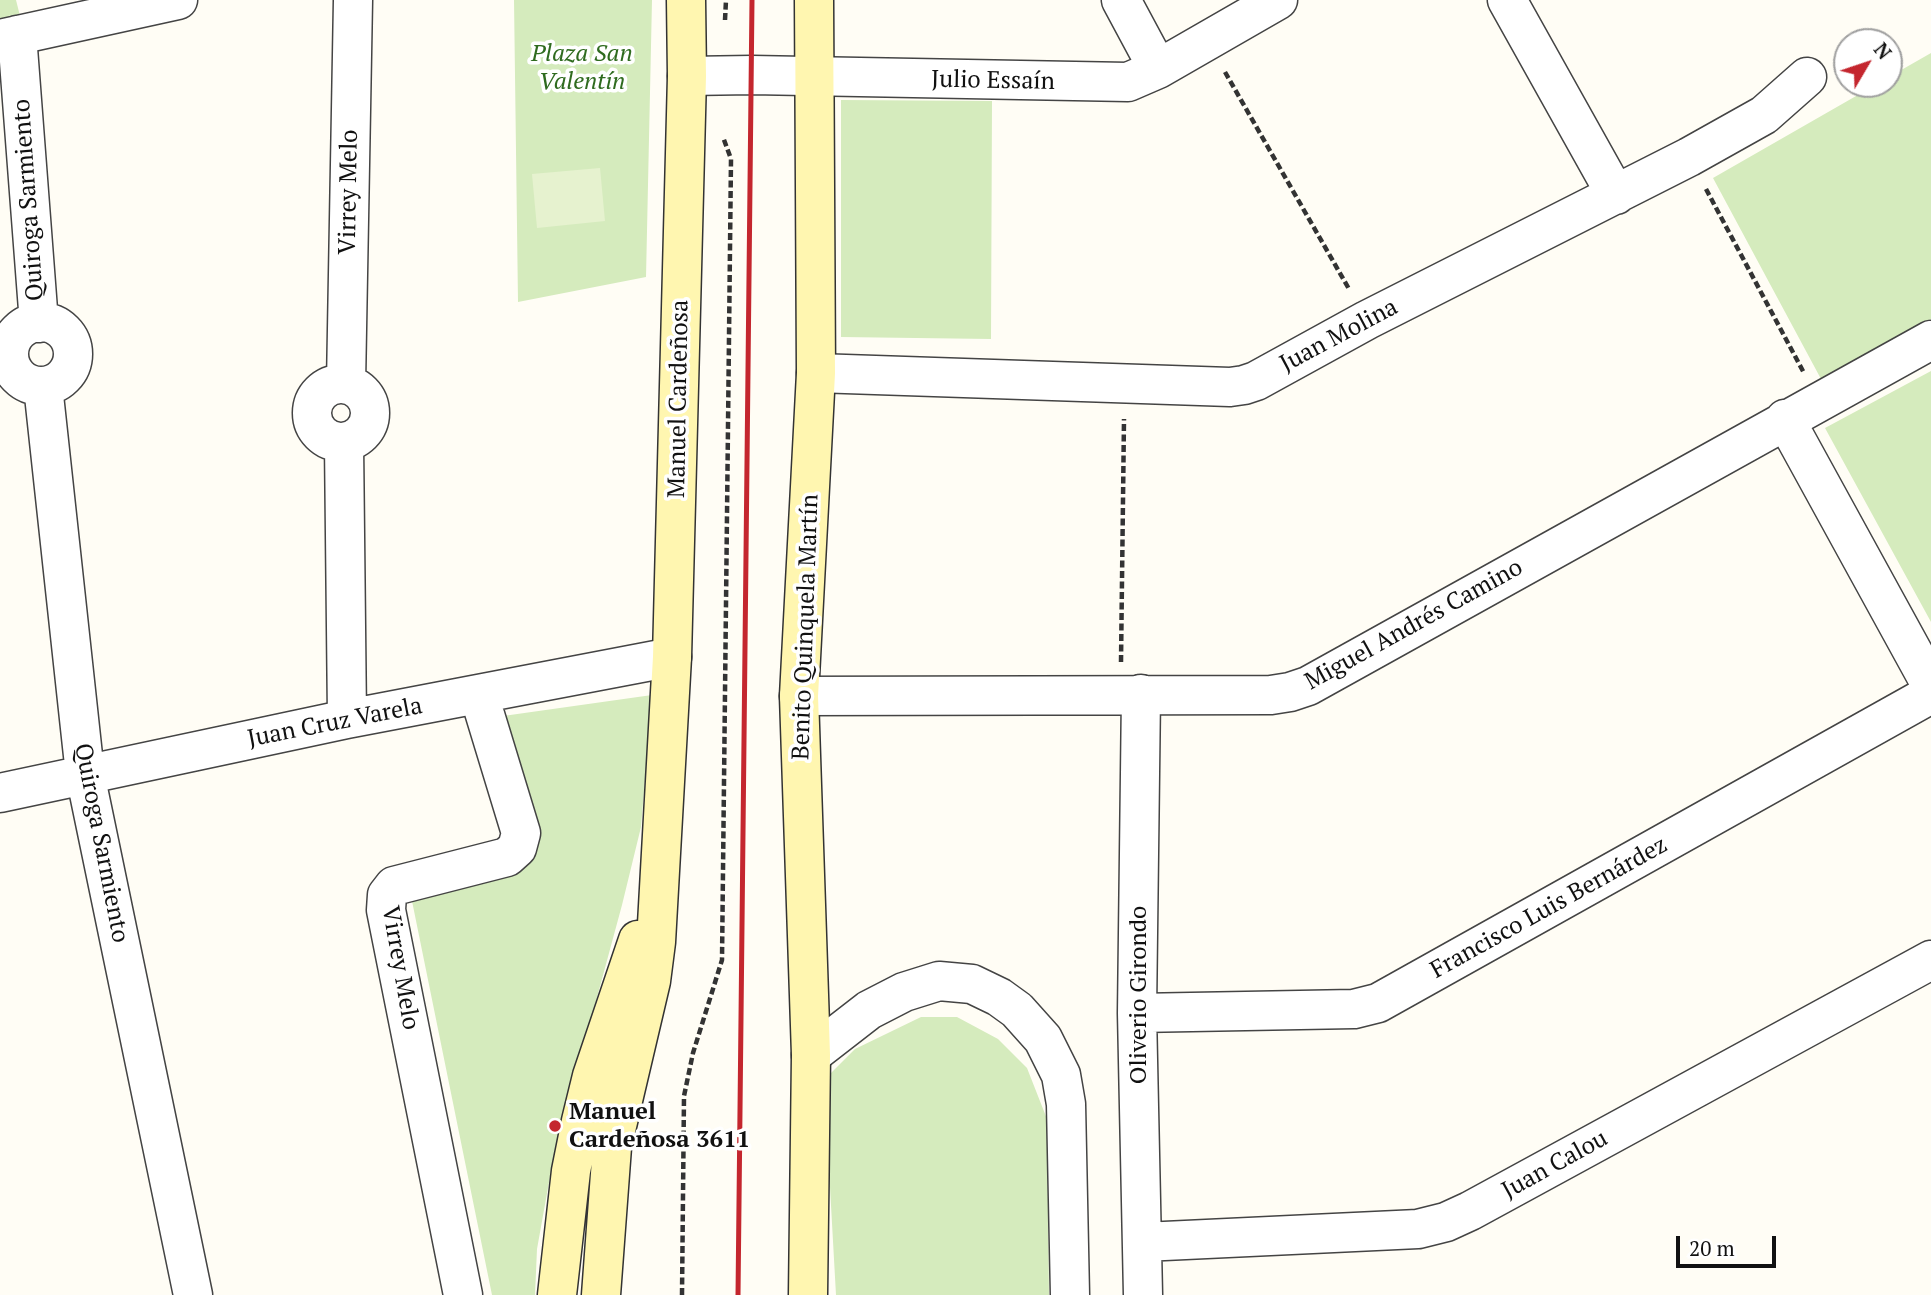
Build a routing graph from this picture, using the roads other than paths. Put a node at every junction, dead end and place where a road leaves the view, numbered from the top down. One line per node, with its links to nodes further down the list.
1 (178, 0): 8 (street)
2 (353, 0): 23 (street, Virrey Melo)
3 (686, 0): 10 (main road, Manuel Cardeñosa)
4 (814, 0): 12 (main road, Benito Quinquela Martín)
5 (1121, 0): 9 (street)
6 (1278, 0): 9 (street, Julio Essaín)
7 (1507, 0): 13 (street)
8 (8, 37): 24 (street, Quiroga Sarmiento)
9 (1158, 69): 12 (street, Julio Essaín)
10 (704, 76): 12 (street, Julio Essaín); 17 (main road, Manuel Cardeñosa)
11 (1807, 77): 13 (street, Juan Molina)
12 (815, 78): 15 (main road, Benito Quinquela Martín)
13 (1616, 195): 15 (street, Juan Molina)
14 (1931, 340): 16 (street, Miguel Andrés Camino)
15 (816, 373): 22 (main road, Benito Quinquela Martín)
16 (1785, 419): 18 (street); 19 (street, Miguel Andrés Camino)
17 (672, 657): 21 (street, Juan Cruz Varela); 26 (main road, Manuel Cardeñosa)
18 (1931, 685)
19 (1131, 694): 22 (street, Miguel Andrés Camino); 28 (street, Oliverio Girondo)
20 (1931, 694): 28 (street, Francisco Luis Bernárdez)
21 (479, 695): 23 (street, Juan Cruz Varela); 32 (street, Virrey Melo)
22 (799, 696): 29 (main road, Benito Quinquela Martín)
23 (347, 719): 24 (street, Juan Cruz Varela)
24 (85, 774): 25 (street, Juan Cruz Varela); 31 (street, Quiroga Sarmiento)
25 (0, 793)
26 (664, 797): 33 (main road, Manuel Cardeñosa); 34 (main road, Manuel Cardeñosa)
27 (1931, 960): 30 (street, Juan Calou)
28 (1137, 1013): 30 (street, Oliverio Girondo)
29 (811, 1055): 35 (main road, Benito Quinquela Martín); 36 (street)
30 (1143, 1242): 37 (street, Oliverio Girondo)
31 (193, 1295)
32 (463, 1295)
33 (557, 1295)
34 (601, 1295)
35 (808, 1295)
36 (1069, 1295)
37 (1143, 1295)

